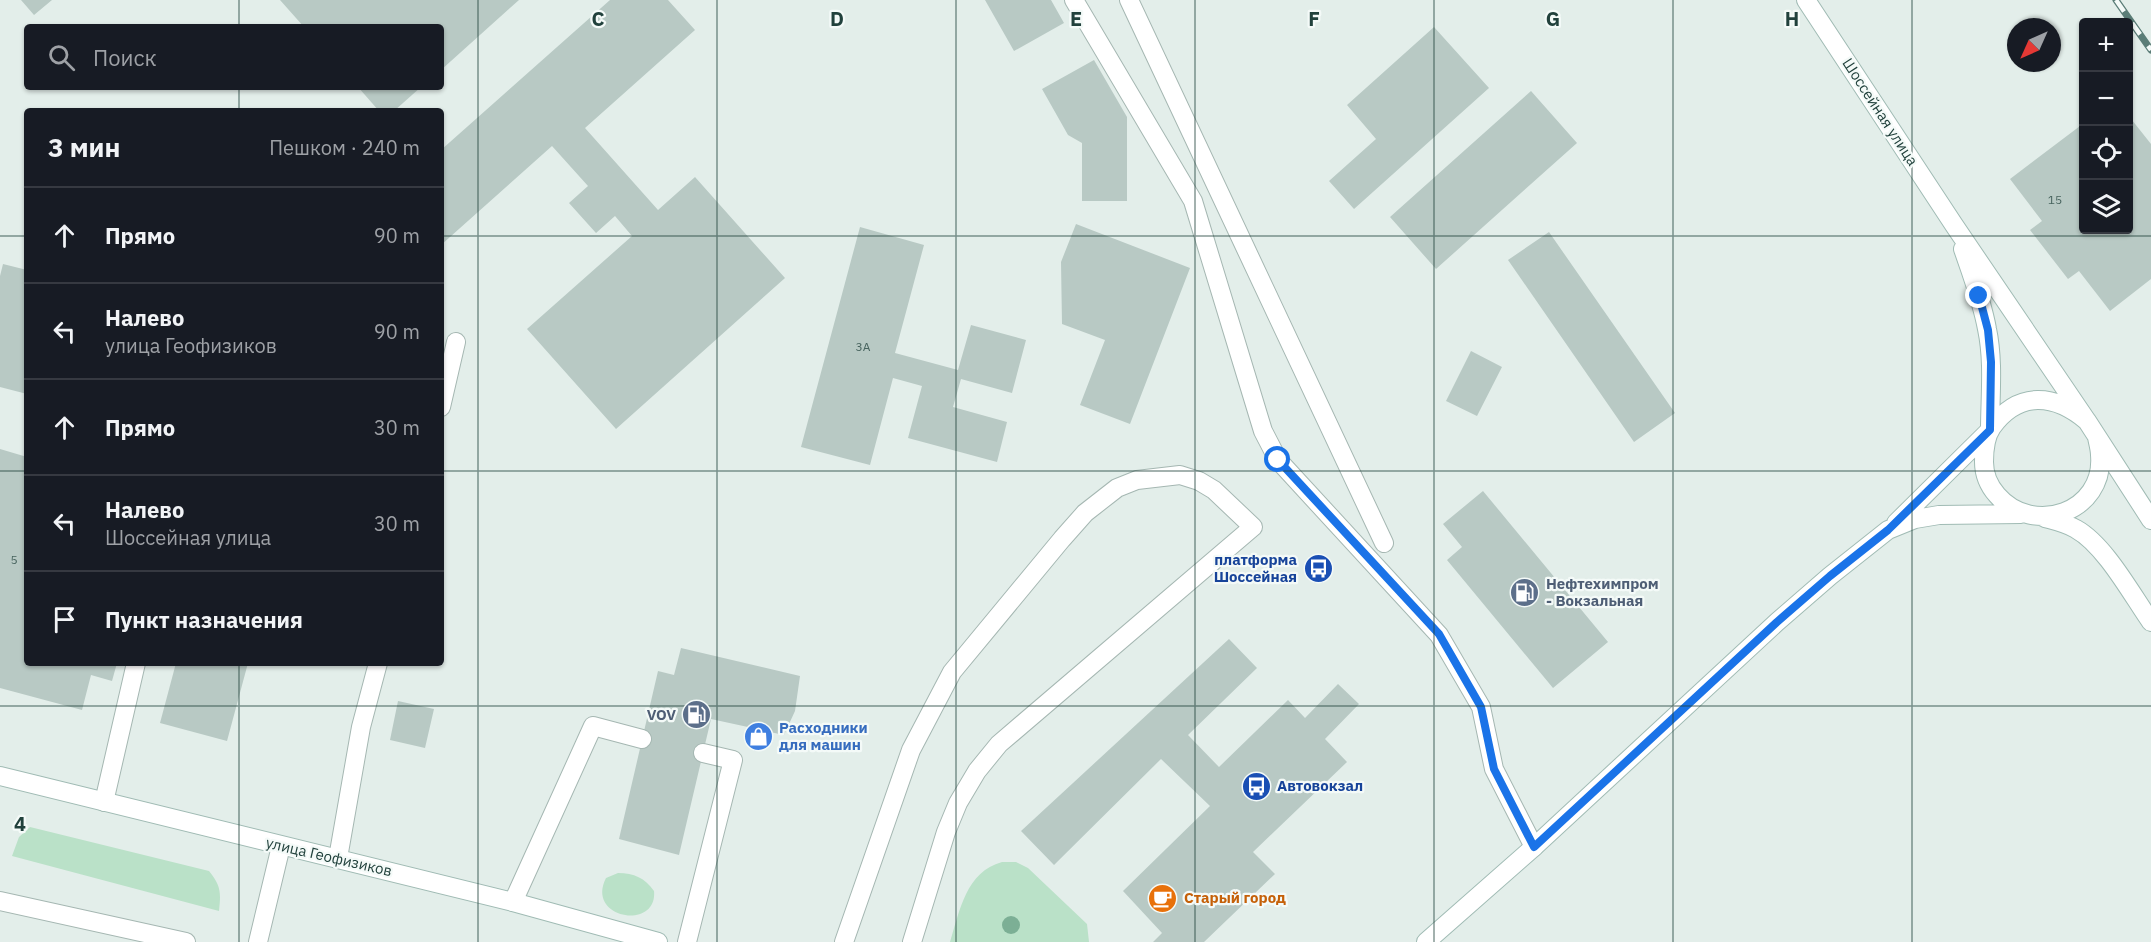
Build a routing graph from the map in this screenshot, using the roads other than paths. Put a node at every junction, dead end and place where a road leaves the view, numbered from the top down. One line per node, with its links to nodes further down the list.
1 (1074, 0): 23 (main road)
2 (1129, 0): 14 (main road)
3 (1806, 0): 4 (main road, Шоссейная улица)
4 (1954, 225): 7 (main road, Шоссейная улица); 8 (main road, Шоссейная улица)
5 (456, 342): 6 (main road)
6 (444, 394)
7 (2087, 420): 8 (main road); 9 (main road)
8 (1990, 430): 10 (main road); 13 (main road)
9 (2097, 437): 11 (main road); 12 (main road)
10 (2021, 514): 11 (main road); 13 (main road)
11 (2041, 517): 15 (main road)
12 (2151, 519)
13 (1888, 530): 23 (main road)
14 (1384, 543)
15 (2151, 622)
16 (135, 666): 21 (main road)
17 (377, 666): 24 (main road)
18 (642, 739): 26 (main road)
19 (703, 753): 30 (main road)
20 (0, 776): 21 (main road, улица Геофизиков)
21 (104, 802): 22 (main road, улица Геофизиков)
22 (281, 846): 24 (main road, улица Геофизиков); 28 (main road)
23 (1534, 847): 33 (main road)
24 (338, 858): 26 (main road, улица Геофизиков)
25 (0, 901): 27 (main road)
26 (513, 902): 29 (main road, улица Геофизиков)
27 (186, 942)
28 (258, 942)
29 (658, 942)
30 (687, 942)
31 (844, 942): 32 (main road)
32 (912, 942)
33 (1426, 942)

